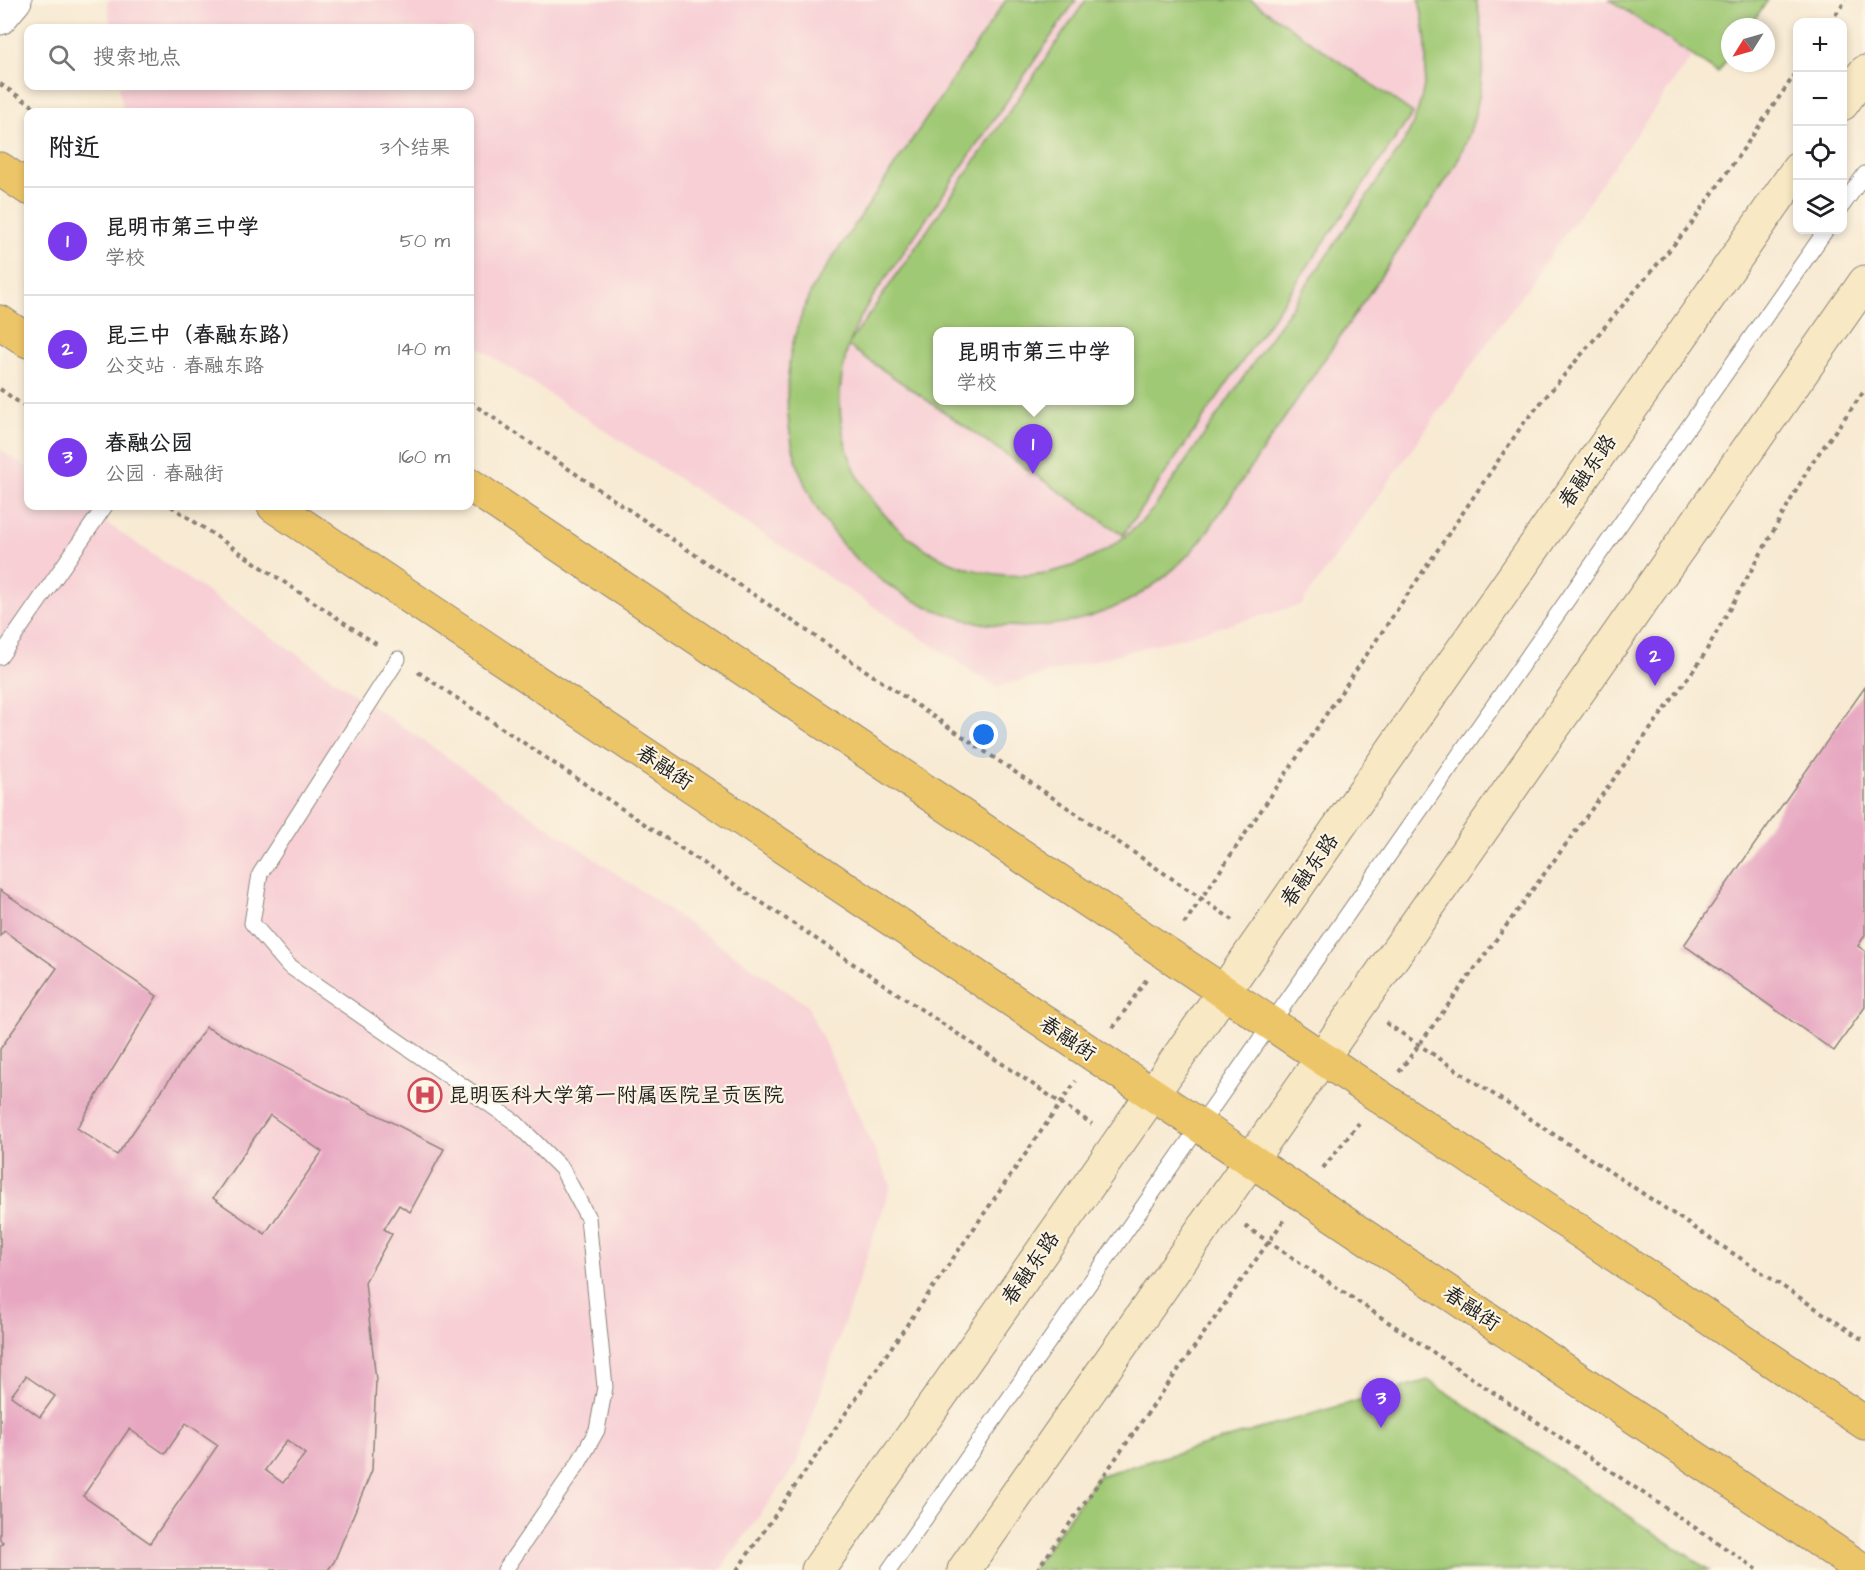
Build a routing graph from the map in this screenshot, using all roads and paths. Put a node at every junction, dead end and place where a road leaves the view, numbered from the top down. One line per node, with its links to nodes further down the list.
1 (15, 0): 3 (street)
2 (1846, 0): 4 (path)
3 (0, 18)
4 (1833, 18)
5 (1796, 72): 29 (path)
6 (1865, 72): 8 (main road)
7 (0, 84): 9 (path)
8 (1847, 97)
9 (36, 108)
10 (0, 169): 13 (main road)
11 (1865, 174): 14 (lane)
12 (1793, 175): 30 (main road, 春融东路)
13 (24, 185)
14 (1847, 199)
15 (1823, 234): 34 (lane)
16 (1865, 282): 33 (main road)
17 (0, 322): 18 (main road)
18 (24, 338)
19 (0, 389): 22 (path)
20 (1865, 390): 35 (path)
21 (474, 405): 29 (path)
22 (24, 406)
23 (474, 488): 31 (main road)
24 (102, 510): 27 (lane)
25 (177, 510): 28 (path)
26 (280, 510): 36 (main road, 春融街)
27 (0, 657)
28 (398, 659): 40 (path); 49 (lane)
29 (1202, 899): 30 (path); 31 (path)
30 (1261, 939): 32 (main road, 春融东路)
31 (1165, 952): 32 (main road); 36 (path)
32 (1224, 992): 34 (main road); 38 (main road, 春融东路)
33 (1359, 1005): 35 (path); 37 (main road)
34 (1271, 1024): 37 (main road); 41 (lane)
35 (1419, 1045): 39 (path); 47 (path)
36 (1094, 1055): 38 (main road, 春融街); 40 (path)
37 (1323, 1058): 39 (main road); 43 (main road)
38 (1152, 1094): 41 (main road, 春融街); 42 (main road, 春融东路)
39 (1380, 1096): 44 (path); 48 (main road)
40 (1061, 1103): 42 (path); 50 (path)
41 (1200, 1126): 43 (main road, 春融街); 52 (lane)
42 (1119, 1142): 51 (main road, 春融东路)
43 (1251, 1160): 44 (main road, 春融街); 45 (main road)
44 (1302, 1194): 46 (path); 56 (main road, 春融街)
45 (1218, 1208): 46 (path); 53 (main road)
46 (1269, 1242): 54 (path); 55 (path)
47 (1865, 1341)
48 (1865, 1423)
49 (506, 1570)
50 (737, 1570)
51 (818, 1570)
52 (889, 1570)
53 (964, 1570)
54 (1037, 1570)
55 (1758, 1570)
56 (1863, 1570)

